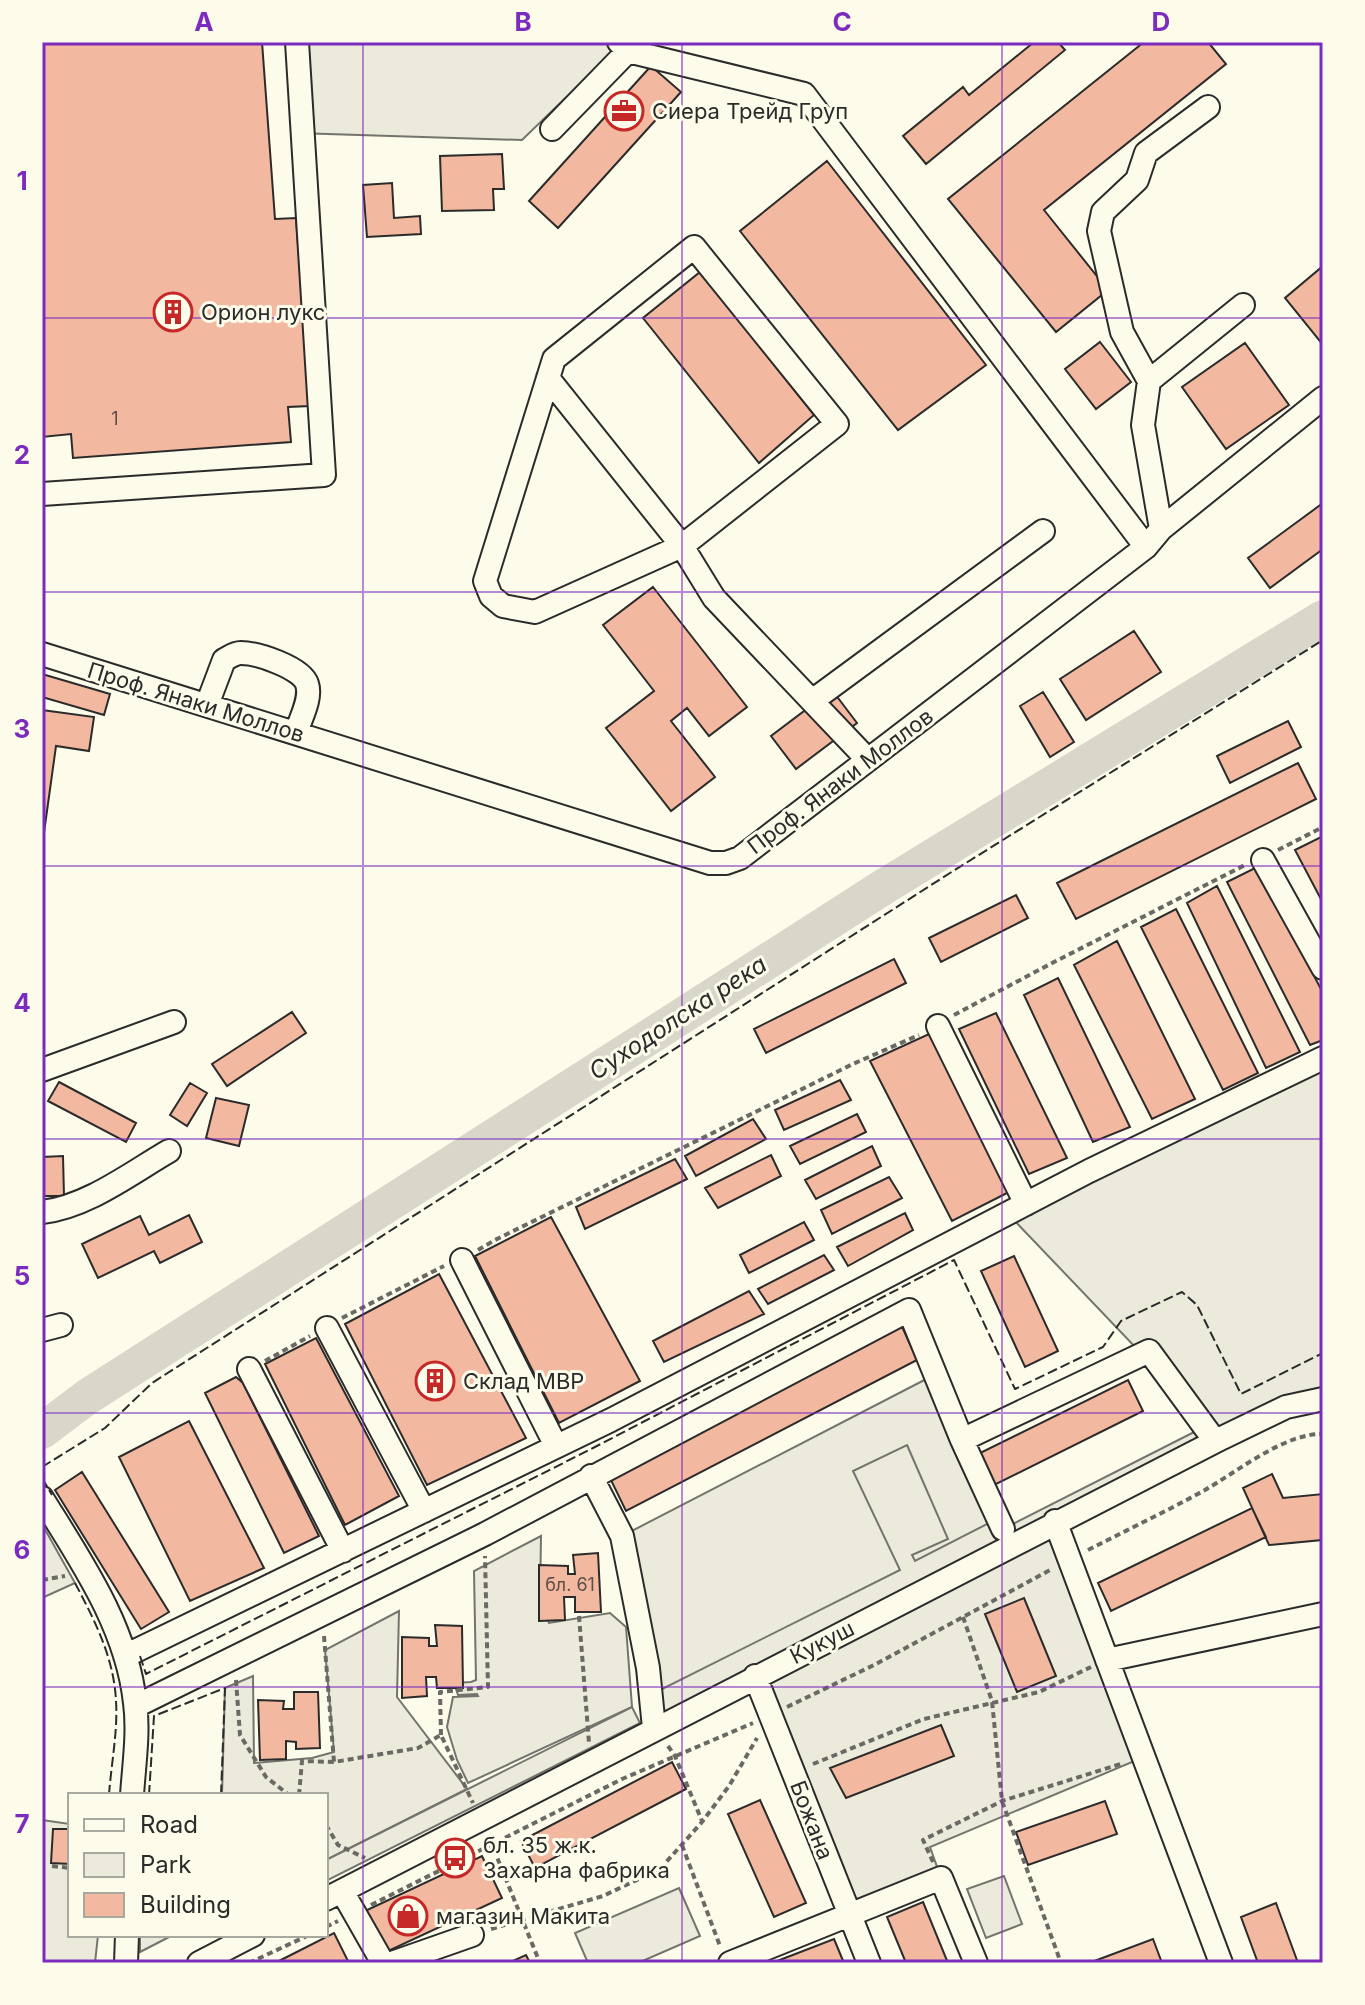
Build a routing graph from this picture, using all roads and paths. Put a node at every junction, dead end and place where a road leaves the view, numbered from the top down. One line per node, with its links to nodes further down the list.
1 (297, 42): 9 (street)
2 (624, 46): 4 (street); 11 (street)
3 (1208, 107): 7 (street)
4 (552, 129)
5 (1243, 305): 7 (street)
6 (548, 378): 12 (street); 12 (street); 12 (street)
7 (1149, 381): 11 (street)
8 (1323, 398): 11 (street, Проф. Янаки Моллов)
9 (42, 494)
10 (1043, 531): 14 (street)
11 (1154, 538): 17 (street, Проф. Янаки Моллов)
12 (682, 546): 14 (street)
13 (42, 654): 15 (street, Проф. Янаки Моллов)
14 (812, 701): 17 (street)
15 (207, 705): 16 (street, Проф. Янаки Моллов); 16 (street)
16 (296, 733): 17 (street, Проф. Янаки Моллов)
17 (868, 760)
18 (1323, 827): 19 (path)
19 (1263, 860): 20 (street); 22 (path)
20 (1323, 968)
21 (174, 1022): 24 (street)
22 (938, 1026): 26 (street); 28 (path)
23 (1323, 1058): 26 (street)
24 (42, 1070)
25 (169, 1151): 27 (street)
26 (1026, 1204): 37 (street)
27 (42, 1212)
28 (462, 1260): 29 (path); 37 (street)
29 (327, 1328): 30 (path); 40 (street)
30 (249, 1369): 44 (street)
31 (1323, 1388): 33 (street)
32 (1323, 1399): 33 (street, Кукуш)
33 (1286, 1407): 36 (street, Кукуш)
34 (1323, 1434): 45 (path)
35 (962, 1440): 36 (street); 38 (street); 42 (street)
36 (1215, 1441): 41 (street, Кукуш)
37 (556, 1446): 40 (street)
38 (591, 1476): 43 (street); 57 (street)
39 (42, 1498): 50 (street)
40 (424, 1511): 44 (street)
41 (1055, 1521): 45 (street); 53 (street, Кукуш)
42 (1003, 1529)
43 (485, 1534): 46 (street); 58 (path)
44 (343, 1551): 50 (street)
45 (1070, 1559): 49 (path); 52 (street)
46 (322, 1614): 51 (street); 62 (path)
47 (1323, 1614): 52 (street)
48 (579, 1616): 61 (path)
49 (963, 1617): 54 (path); 56 (path)
50 (125, 1656): 55 (street)
51 (235, 1657): 55 (street); 65 (path)
52 (1107, 1660): 54 (path); 60 (street)
53 (755, 1676): 56 (street, Божана); 57 (street, Кукуш)
54 (992, 1701): 63 (path); 67 (path)
55 (136, 1706): 64 (street)
56 (771, 1715): 59 (path); 63 (street, Божана); 69 (path)
57 (654, 1728): 61 (street, Кукуш)
58 (441, 1735): 62 (path); 68 (path)
59 (675, 1756): 69 (path); 71 (path)
60 (1144, 1757): 67 (path); 96 (street)
61 (590, 1761): 68 (street, Кукуш)
62 (334, 1762): 66 (path)
63 (794, 1774): 79 (street, Божана)
64 (132, 1793)
65 (286, 1793)
66 (299, 1793)
67 (1002, 1801): 76 (path); 95 (path)
68 (481, 1818): 71 (path); 75 (street, Кукуш)
69 (702, 1822): 72 (path)
70 (328, 1828): 75 (path)
71 (491, 1842): 78 (path); 80 (path)
72 (682, 1844): 80 (path); 86 (path)
73 (52, 1866): 74 (path)
74 (68, 1868)
75 (374, 1874): 77 (street, Кукуш)
76 (941, 1878): 79 (street); 94 (street)
77 (334, 1895): 78 (street)
78 (356, 1913): 81 (path); 90 (street)
79 (849, 1916): 86 (street); 93 (street, Божана)
80 (523, 1918): 82 (path); 92 (path)
81 (328, 1926)
82 (472, 1935): 91 (street)
83 (127, 1937): 87 (street)
84 (249, 1937): 88 (street)
85 (305, 1937): 89 (path)
86 (725, 1956)
87 (126, 1963)
88 (199, 1963)
89 (249, 1963)
90 (383, 1963)
91 (392, 1963)
92 (540, 1963)
93 (869, 1963)
94 (976, 1963)
95 (1061, 1963)
96 (1221, 1963)

